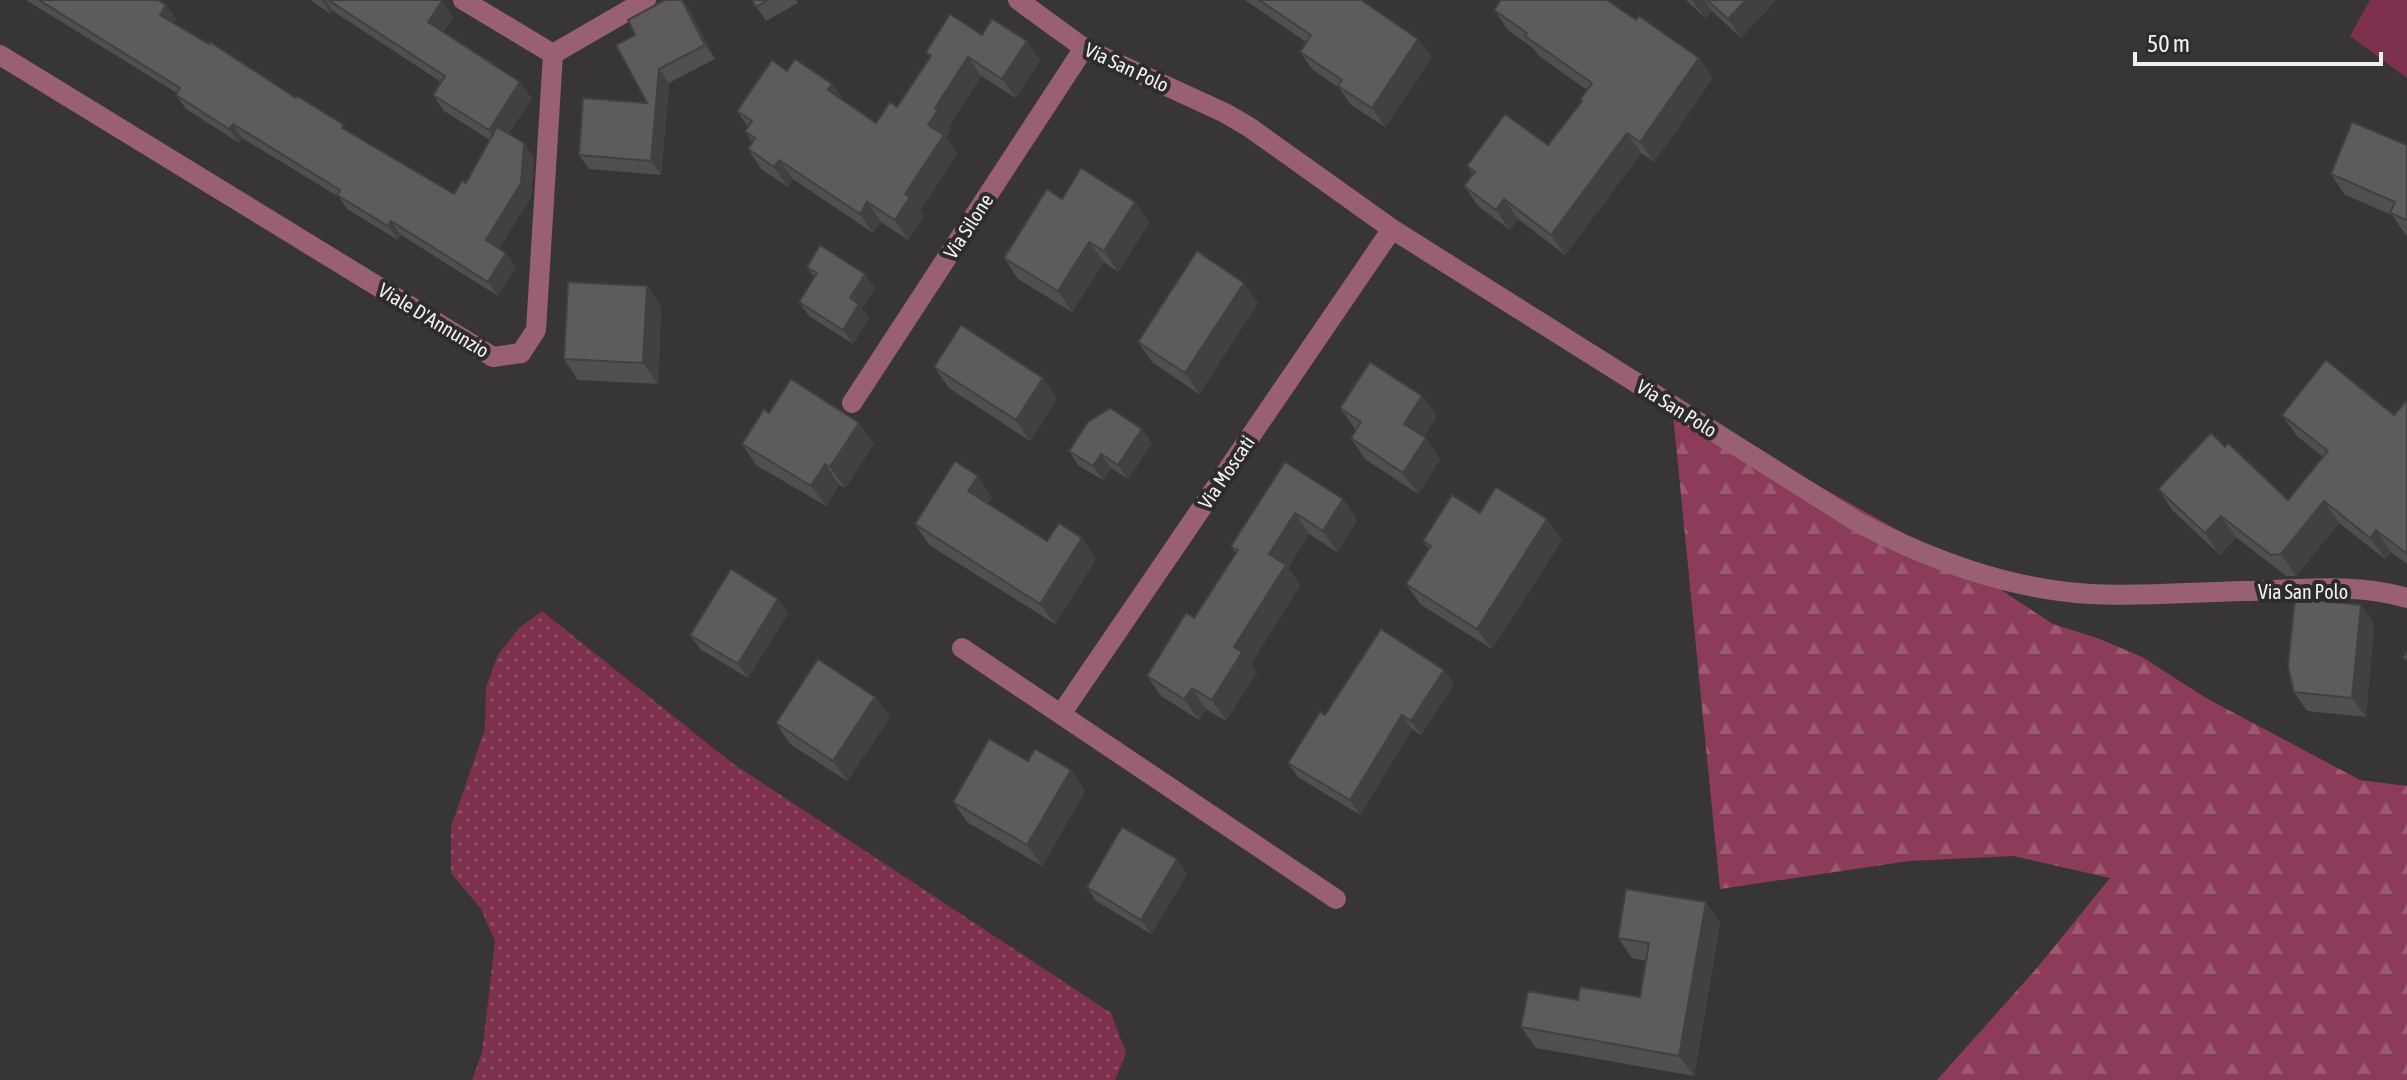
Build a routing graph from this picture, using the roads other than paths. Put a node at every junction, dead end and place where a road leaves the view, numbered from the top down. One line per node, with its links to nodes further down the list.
1 (463, 0): 5 (street)
2 (646, 0): 5 (street)
3 (1018, 0): 4 (street, Via San Polo)
4 (1084, 48): 7 (street, Via San Polo); 8 (street, Via Silone)
5 (553, 54): 6 (street, Viale D'Annunzio)
6 (0, 55)
7 (1392, 229): 9 (street, Via San Polo); 11 (street, Via Moscati)
8 (852, 403)
9 (2407, 598)
10 (962, 648): 11 (street)
11 (1061, 714): 12 (street)
12 (1336, 899)

